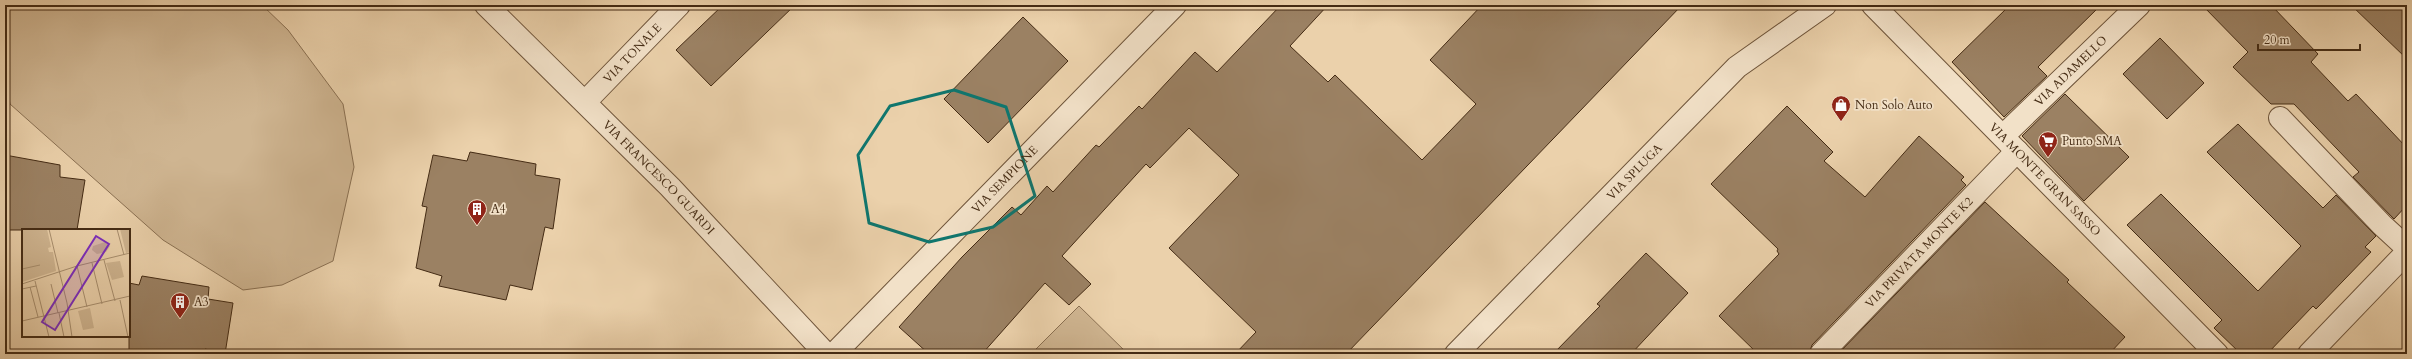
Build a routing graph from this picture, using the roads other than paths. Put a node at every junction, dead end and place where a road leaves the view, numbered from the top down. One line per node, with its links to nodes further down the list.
1 (486, 5): 7 (street, VIA FRANCESCO GUARDI)
2 (679, 5): 7 (street, VIA TONALE)
3 (1175, 5): 13 (street, VIA SEMPIONE)
4 (1825, 5): 14 (street, VIA SPLUGA)
5 (1873, 5): 9 (street, VIA MONTE GRAN SASSO)
6 (2139, 5): 9 (street, VIA ADAMELLO)
7 (585, 102): 12 (street, VIA FRANCESCO GUARDI)
8 (2280, 118): 10 (street)
9 (2010, 144): 15 (street, VIA PRIVATA MONTE K2); 16 (street, VIA MONTE GRAN SASSO)
10 (2407, 248)
11 (2407, 252): 17 (street)
12 (826, 354)
13 (834, 354)
14 (1456, 354)
15 (1821, 354)
16 (2217, 354)
17 (2309, 354)

